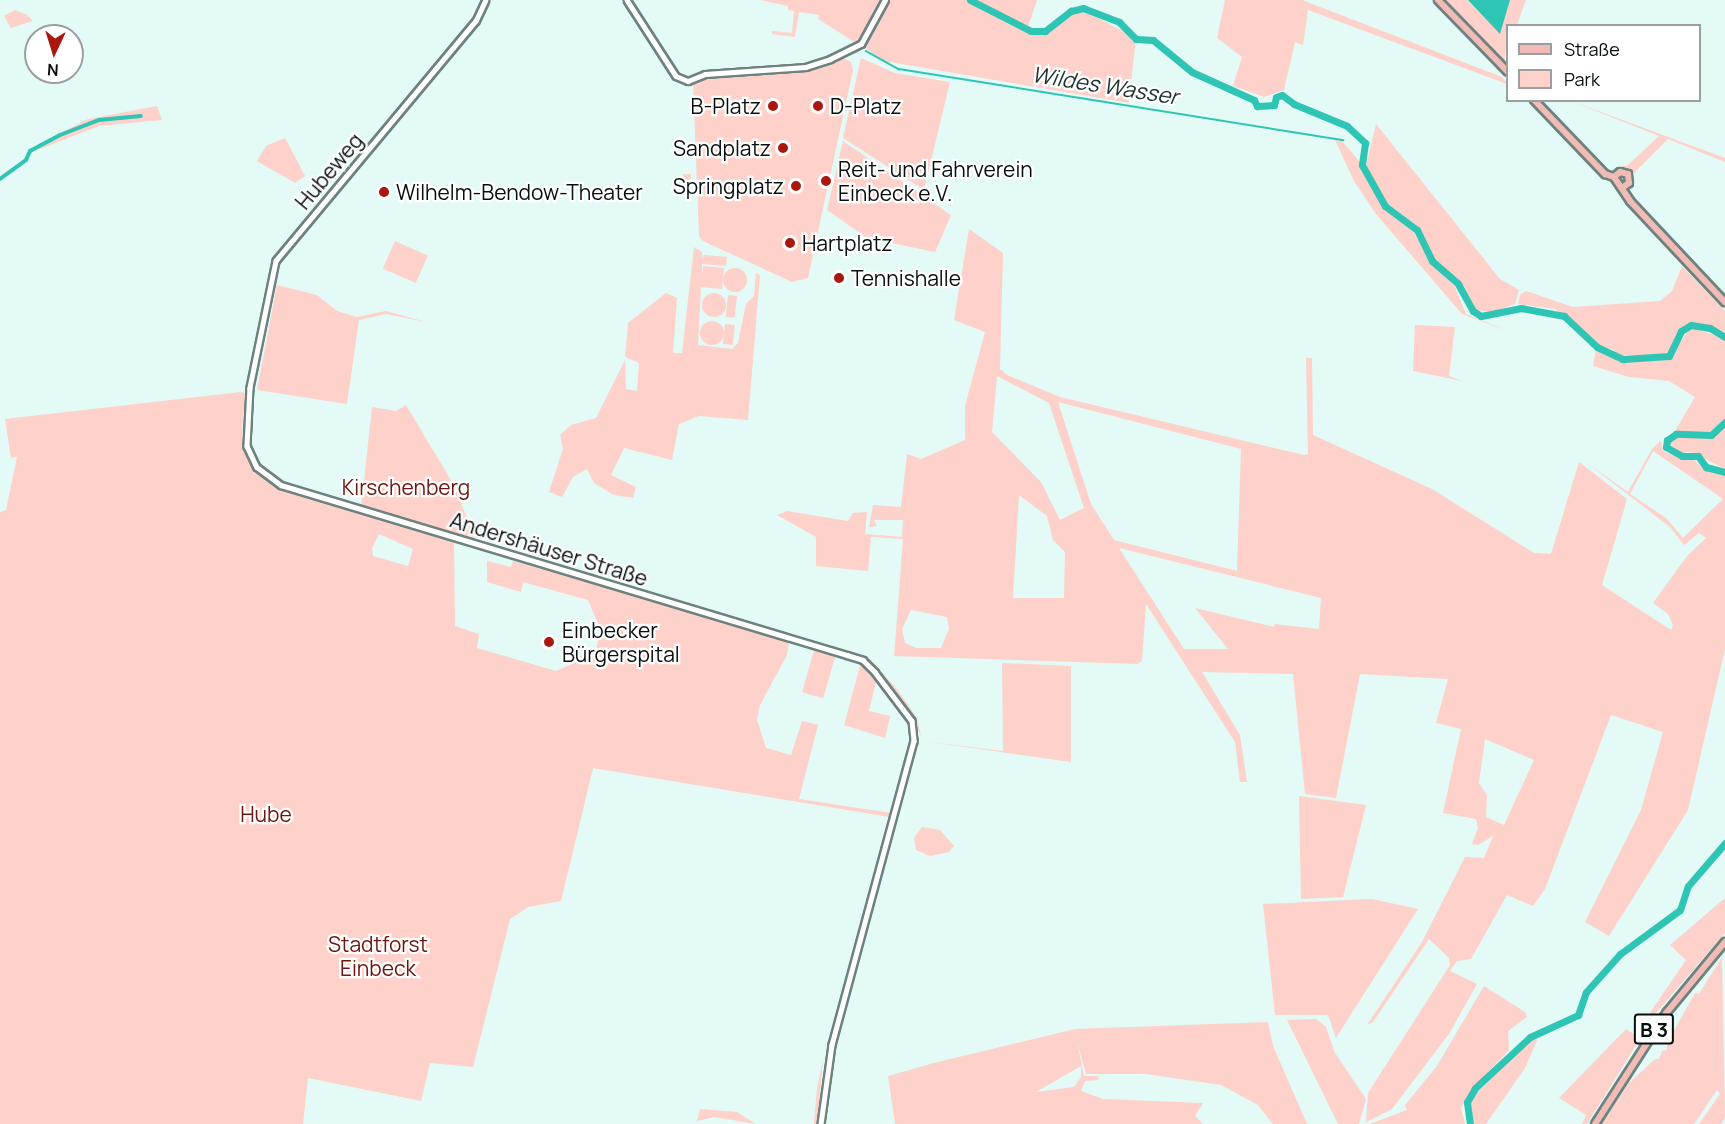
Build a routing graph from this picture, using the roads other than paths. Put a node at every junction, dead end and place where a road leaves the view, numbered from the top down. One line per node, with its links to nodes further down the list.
1 (486, 0): 10 (street, Hubeweg)
2 (627, 0): 3 (street)
3 (885, 0)
4 (1438, 0): 5 (main road)
5 (1506, 70)
6 (1536, 102): 7 (main road)
7 (1614, 177): 8 (main road); 8 (main road)
8 (1623, 187): 9 (main road)
9 (1725, 302)
10 (250, 388): 12 (street, Andershäuser Straße)
11 (1725, 942): 13 (main road, B 3)
12 (821, 1124)
13 (1595, 1124)

